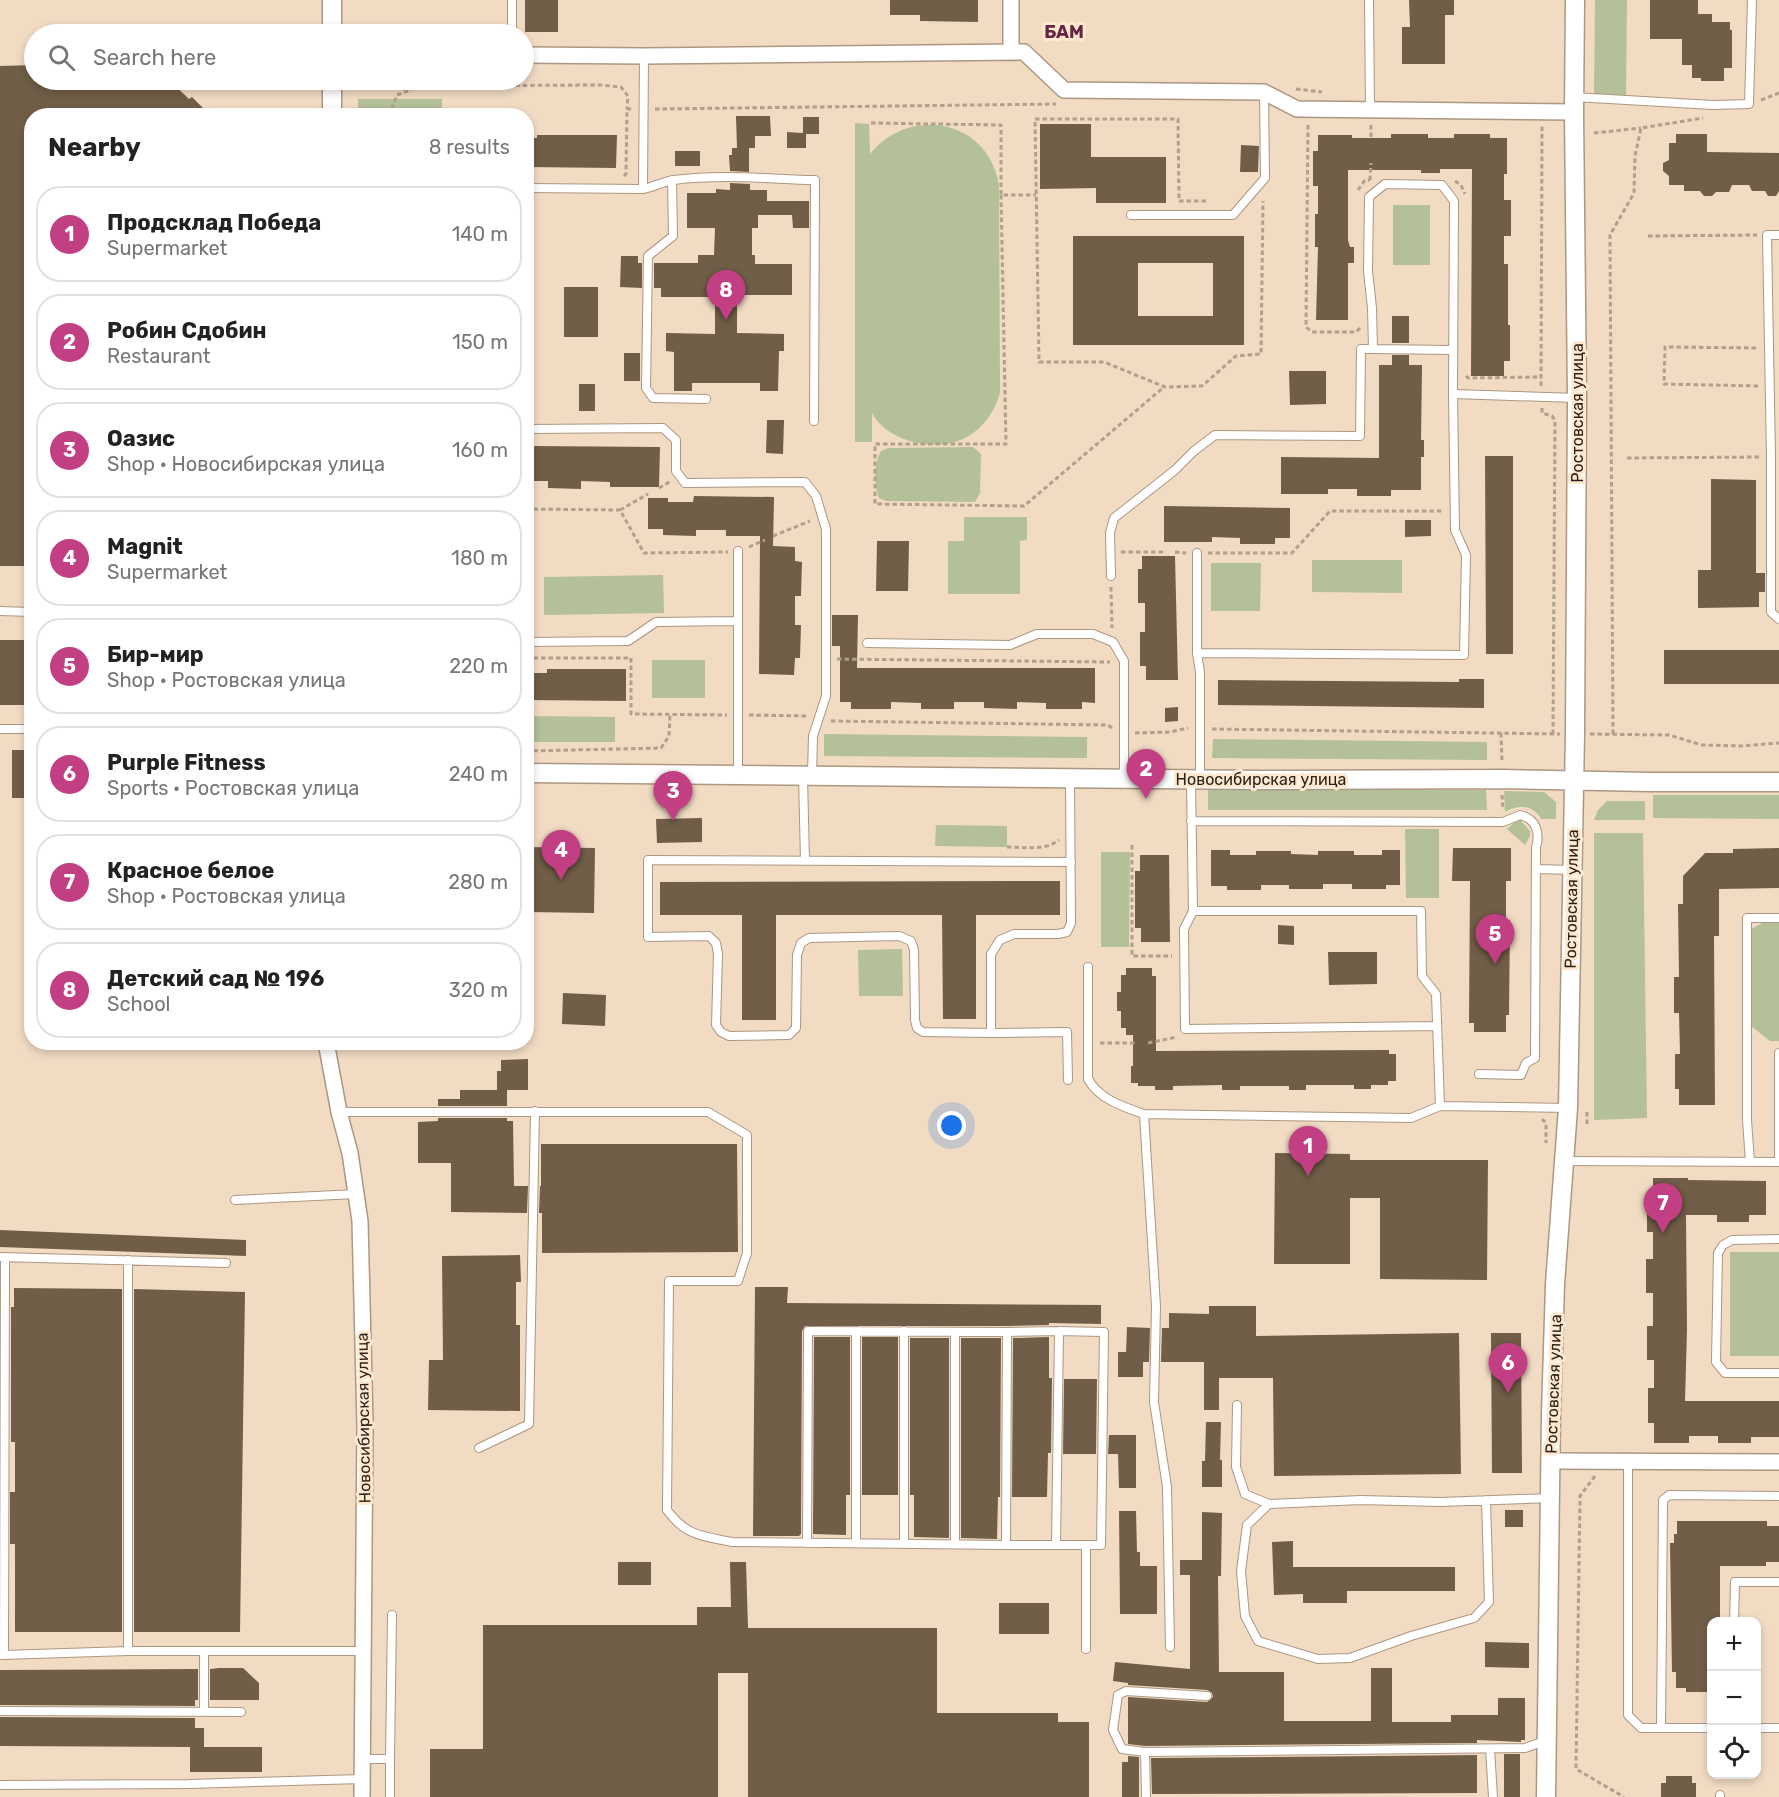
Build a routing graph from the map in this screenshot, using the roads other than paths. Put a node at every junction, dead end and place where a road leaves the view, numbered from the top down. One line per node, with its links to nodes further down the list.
1 (332, 0): 7 (street)
2 (512, 0): 8 (lane)
3 (1011, 0): 9 (street)
4 (1369, 0): 16 (lane)
5 (1575, 0): 14 (street, Ростовская улица)
6 (1752, 0): 14 (lane)
7 (332, 24)
8 (512, 24)
9 (1011, 52): 11 (street); 13 (street)
10 (534, 55): 11 (street)
11 (644, 56): 19 (lane)
12 (332, 90): 15 (street)
13 (1263, 92): 16 (street); 20 (lane)
14 (1574, 104): 16 (street); 25 (street, Ростовская улица)
15 (332, 108)
16 (1370, 110)
17 (672, 180): 19 (lane); 26 (lane); 27 (lane)
18 (534, 188): 19 (lane)
19 (643, 189)
20 (1131, 215)
21 (1779, 235): 29 (lane)
22 (1373, 349): 23 (lane); 23 (lane); 33 (lane)
23 (1452, 350): 24 (lane)
24 (1452, 394): 25 (lane); 40 (lane)
25 (1577, 398): 49 (street, Ростовская улица)
26 (706, 399)
27 (814, 421)
28 (534, 429): 45 (lane)
29 (1775, 457): 30 (lane)
30 (1775, 529): 36 (lane)
31 (738, 551): 37 (lane)
32 (1197, 553): 40 (lane)
33 (1111, 576)
34 (0, 611): 35 (lane)
35 (24, 612)
36 (1779, 619)
37 (737, 621): 38 (lane); 44 (lane)
38 (534, 642)
39 (867, 643): 47 (lane)
40 (1197, 653): 48 (lane)
41 (0, 729): 42 (lane)
42 (24, 729)
43 (534, 773): 44 (street, Новосибирская улица)
44 (738, 776): 45 (street, Новосибирская улица)
45 (808, 776): 46 (street, Новосибирская улица); 52 (lane)
46 (1070, 778): 47 (street, Новосибирская улица); 53 (lane)
47 (1124, 778): 48 (street, Новосибирская улица)
48 (1196, 779): 49 (street, Новосибирская улица); 51 (lane)
49 (1574, 780): 50 (street, Новосибирская улица); 55 (street, Ростовская улица)
50 (1779, 782)
51 (1191, 820): 54 (lane); 56 (lane)
52 (805, 861): 53 (lane); 60 (lane)
53 (1071, 862): 60 (lane)
54 (1536, 869): 55 (lane); 63 (lane)
55 (1571, 870): 66 (street, Ростовская улица)
56 (1193, 911): 59 (lane); 59 (lane)
57 (1779, 918): 71 (lane)
58 (1088, 967): 69 (lane)
59 (1436, 1026): 65 (lane)
60 (991, 1032): 64 (lane)
61 (327, 1050): 68 (street, Новосибирская улица)
62 (1779, 1053): 71 (lane)
63 (1479, 1074)
64 (1068, 1080)
65 (1440, 1106): 66 (lane); 69 (lane)
66 (1568, 1108): 70 (street, Ростовская улица)
67 (534, 1111): 68 (lane); 85 (lane); 93 (lane)
68 (339, 1112): 72 (street, Новосибирская улица)
69 (1144, 1114): 103 (lane)
70 (1564, 1161): 71 (lane); 86 (street, Ростовская улица)
71 (1750, 1162)
72 (356, 1194): 73 (lane); 105 (street, Новосибирская улица)
73 (235, 1200)
74 (1779, 1239): 83 (lane)
75 (3, 1257): 76 (lane); 108 (lane)
76 (128, 1260): 77 (lane); 106 (lane)
77 (226, 1263)
78 (856, 1331): 79 (lane); 93 (lane); 94 (lane)
79 (904, 1331): 81 (lane); 95 (lane)
80 (1059, 1331): 82 (lane); 98 (lane); 99 (lane)
81 (955, 1332): 82 (lane); 96 (lane)
82 (1007, 1332): 97 (lane)
83 (1779, 1373)
84 (1237, 1405): 92 (lane)
85 (479, 1448)
86 (1550, 1461): 87 (street); 90 (street, Ростовская улица)
87 (1628, 1461): 88 (street); 113 (lane)
88 (1779, 1462)
89 (1779, 1496): 113 (lane)
90 (1550, 1498): 91 (lane); 117 (street, Ростовская улица)
91 (1486, 1500): 92 (lane); 92 (lane)
92 (1269, 1504)
93 (807, 1543): 94 (lane)
94 (856, 1543): 95 (lane)
95 (904, 1544): 96 (lane)
96 (955, 1544): 97 (lane)
97 (1006, 1545): 98 (lane)
98 (1056, 1545): 99 (lane)
99 (1086, 1545): 104 (lane)
100 (1779, 1582): 102 (lane)
101 (392, 1615): 121 (lane)
102 (1734, 1617)
103 (1170, 1647)
104 (1086, 1649)
105 (363, 1651): 107 (lane); 120 (street, Новосибирская улица)
106 (128, 1652): 107 (lane); 108 (lane)
107 (204, 1652): 111 (lane)
108 (2, 1655)
109 (1208, 1696): 119 (lane)
110 (0, 1711): 111 (lane)
111 (204, 1711): 112 (lane)
112 (241, 1712)
113 (1661, 1728): 114 (lane)
114 (1707, 1728)
115 (1761, 1728): 116 (lane)
116 (1779, 1728)
117 (1545, 1742): 118 (lane); 128 (street, Ростовская улица)
118 (1490, 1749): 119 (lane); 127 (lane)
119 (1146, 1752): 126 (lane)
120 (362, 1759): 121 (lane); 122 (street, Новосибирская улица)
121 (390, 1759): 125 (lane)
122 (362, 1779): 123 (lane); 124 (street, Новосибирская улица)
123 (0, 1785)
124 (362, 1797)
125 (390, 1797)
126 (1146, 1797)
127 (1493, 1797)
128 (1546, 1797)

